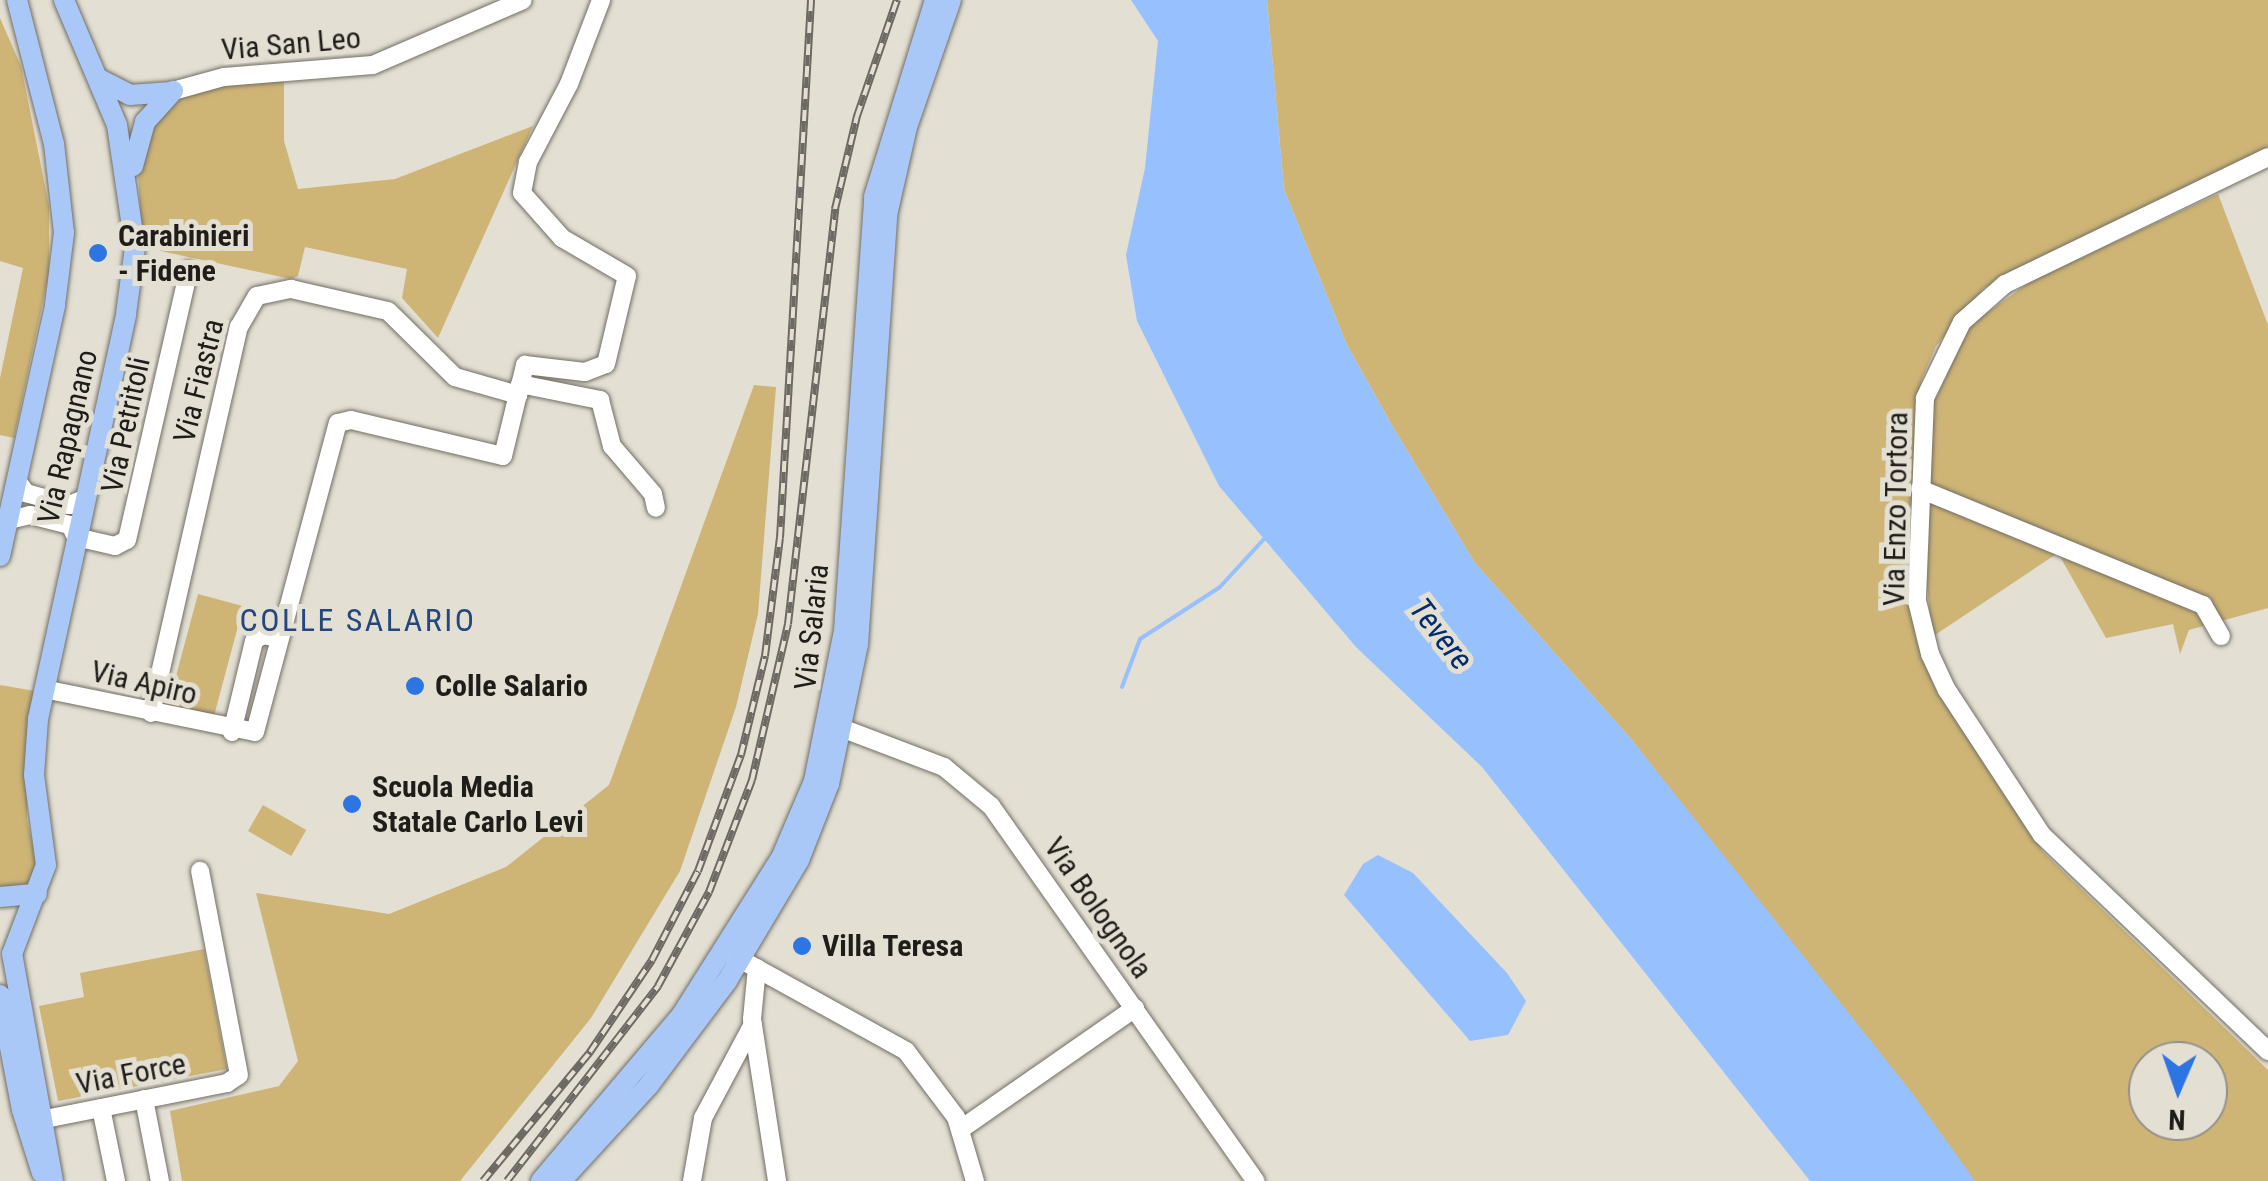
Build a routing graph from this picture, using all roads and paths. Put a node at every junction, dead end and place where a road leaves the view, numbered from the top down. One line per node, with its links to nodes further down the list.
1 (8, 0): 8 (main road)
2 (18, 0): 8 (main road)
3 (64, 0): 9 (main road, Via Rapagnano)
4 (523, 0): 10 (street, Via San Leo)
5 (600, 0): 16 (street)
6 (936, 0): 31 (main road, Via Salaria)
7 (951, 0): 27 (main road, Via Salaria)
8 (30, 43): 17 (main road)
9 (101, 80): 10 (main road); 14 (main road, Via Rapagnano)
10 (173, 92): 14 (main road)
11 (2268, 158): 13 (street, Via Enzo Tortora)
12 (2268, 172): 13 (street, Via Enzo Tortora)
13 (2220, 182): 18 (street, Via Enzo Tortora)
14 (130, 186): 19 (main road, Via Rapagnano)
15 (189, 270): 22 (street, Via Petritoli)
16 (520, 390): 20 (street, Via Fiastra); 26 (street, Via Apiro); 26 (street, Via Fiastra)
17 (18, 482): 19 (street); 21 (main road)
18 (1920, 490): 24 (street); 35 (street, Via Enzo Tortora)
19 (86, 499): 22 (main road, Via Rapagnano)
20 (656, 508)
21 (8, 520): 22 (street); 23 (main road)
22 (76, 538): 25 (main road, Via Rapagnano)
23 (0, 556)
24 (2221, 636)
25 (44, 689): 26 (street, Via Apiro); 29 (main road, Via Rapagnano)
26 (151, 713)
27 (844, 729): 31 (main road, Via Salaria); 33 (street, Via Bolognola)
28 (200, 871): 36 (street, Via Force)
29 (37, 894): 30 (main road); 38 (main road, Via Rapagnano)
30 (0, 897)
31 (741, 960): 34 (street); 39 (street); 44 (main road, Via Salaria); 45 (main road, Via Salaria)
32 (0, 995): 38 (main road)
33 (1135, 1008): 39 (street); 49 (street, Via Bolognola)
34 (753, 1023): 46 (street); 47 (street)
35 (2268, 1051)
36 (144, 1100): 37 (street, Via Force); 43 (street)
37 (102, 1108): 38 (street, Via Force); 42 (street)
38 (34, 1121): 40 (main road); 41 (main road)
39 (961, 1128): 48 (street)
40 (45, 1181)
41 (53, 1181)
42 (116, 1181)
43 (160, 1181)
44 (541, 1181)
45 (561, 1181)
46 (692, 1181)
47 (777, 1181)
48 (975, 1181)
49 (1256, 1181)

